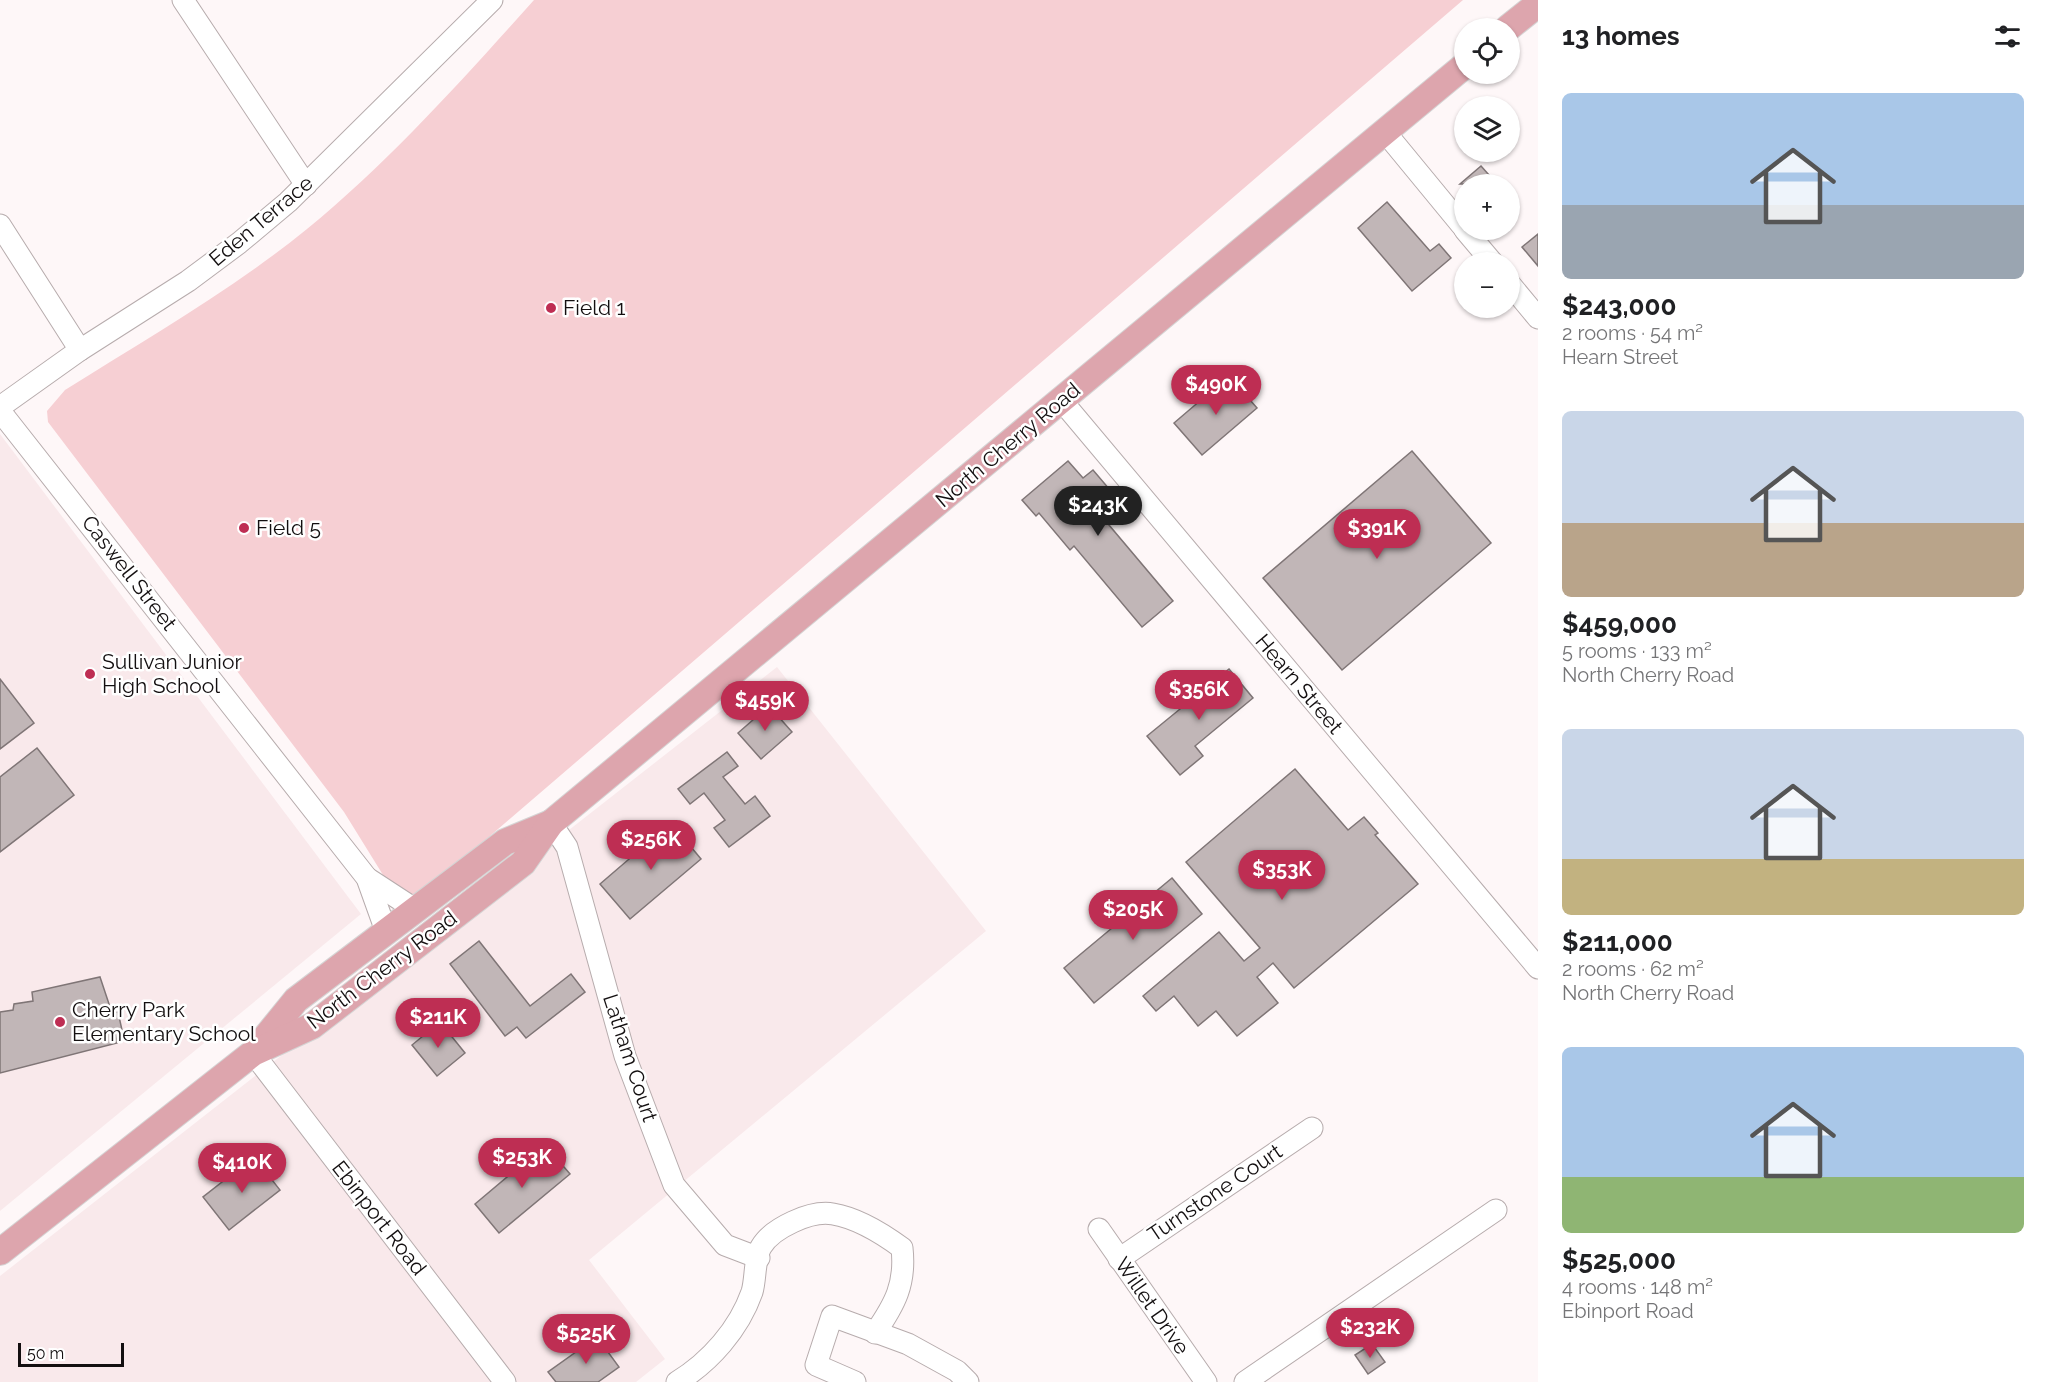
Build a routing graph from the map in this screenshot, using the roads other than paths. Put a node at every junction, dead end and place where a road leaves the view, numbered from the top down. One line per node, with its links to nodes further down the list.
1 (183, 0): 7 (street)
2 (483, 3): 7 (street, Eden Terrace)
3 (1538, 4): 4 (main road)
4 (1520, 18)
5 (1454, 74): 6 (main road, North Cherry Road)
6 (1385, 132): 8 (street); 15 (main road, North Cherry Road)
7 (306, 185): 14 (street, Eden Terrace)
8 (1454, 216)
9 (0, 225): 14 (street)
10 (1474, 240): 11 (street)
11 (1484, 252)
12 (1520, 296): 13 (street)
13 (1538, 318)
14 (80, 350): 16 (street, Eden Terrace)
15 (1061, 400): 17 (main road, North Cherry Road); 21 (street, Hearn Street)
16 (0, 409): 18 (street, Caswell Street)
17 (551, 823): 19 (main road, North Cherry Road); 22 (main road, North Cherry Road); 27 (street, Latham Court)
18 (368, 878): 19 (street, Caswell Street); 20 (street, Caswell Street)
19 (416, 910): 20 (main road, North Cherry Road)
20 (386, 931): 22 (main road, North Cherry Road)
21 (1538, 968)
22 (253, 1053): 26 (main road, North Cherry Road); 30 (street, Ebinport Road)
23 (1312, 1128): 28 (street, Turnstone Court)
24 (1496, 1210): 35 (street)
25 (1099, 1229): 28 (street, Willet Drive)
26 (0, 1252)
27 (759, 1258): 29 (street); 31 (street)
28 (1119, 1259): 34 (street, Willet Drive)
29 (875, 1333): 32 (street); 33 (street)
30 (505, 1382)
31 (677, 1382)
32 (855, 1382)
33 (968, 1382)
34 (1206, 1382)
35 (1245, 1382)

